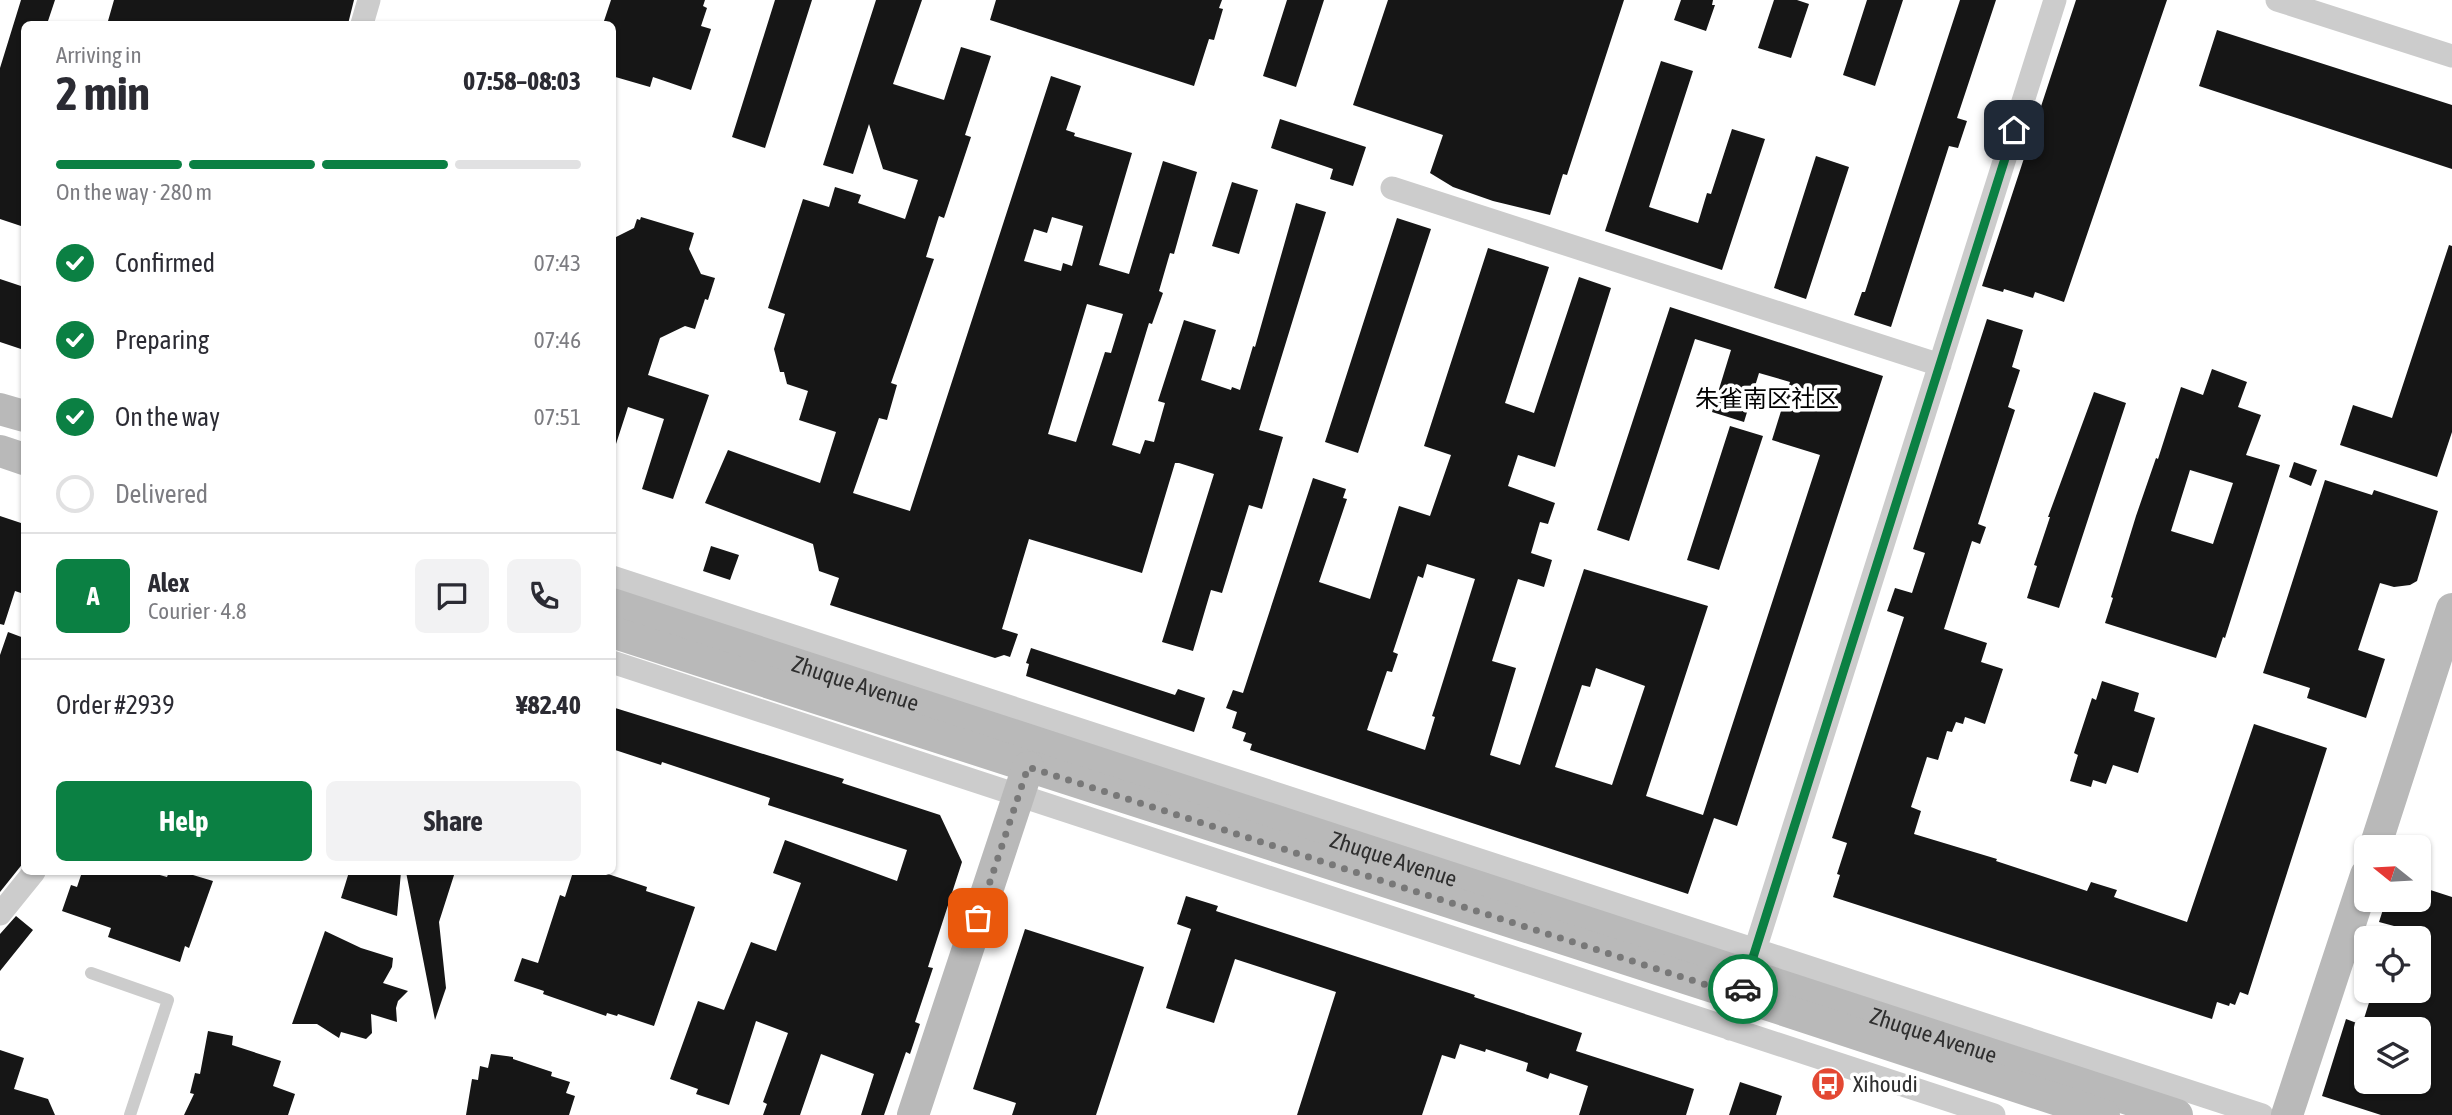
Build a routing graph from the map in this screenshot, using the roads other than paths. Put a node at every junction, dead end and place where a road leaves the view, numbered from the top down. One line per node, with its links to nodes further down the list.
1 (369, 0): 5 (street)
2 (2055, 0): 8 (street)
3 (2277, 0): 4 (street)
4 (2306, 4): 6 (street)
5 (363, 21)
6 (2452, 56)
7 (1392, 188): 8 (street)
8 (1940, 365): 25 (street)
9 (0, 409): 10 (main road)
10 (21, 415)
11 (0, 451): 12 (main road)
12 (21, 458)
13 (616, 578): 25 (street)
14 (616, 605): 25 (main road, Zhuque Avenue)
15 (2452, 609): 18 (main road)
16 (616, 633): 19 (main road, Zhuque Avenue)
17 (616, 663): 19 (street)
18 (2444, 665): 20 (main road)
19 (1023, 781): 25 (main road, Zhuque Avenue); 26 (street); 28 (main road)
20 (2380, 835)
21 (32, 875): 23 (street)
22 (2354, 911): 33 (main road)
23 (0, 914)
24 (91, 973): 27 (lane)
25 (1748, 973): 26 (street); 30 (main road, Zhuque Avenue); 31 (main road, Zhuque Avenue); 32 (street)
26 (1730, 1029): 29 (street)
27 (130, 1115)
28 (913, 1115)
29 (1994, 1115)
30 (2104, 1115)
31 (2177, 1115)
32 (2262, 1115)
33 (2287, 1115)

